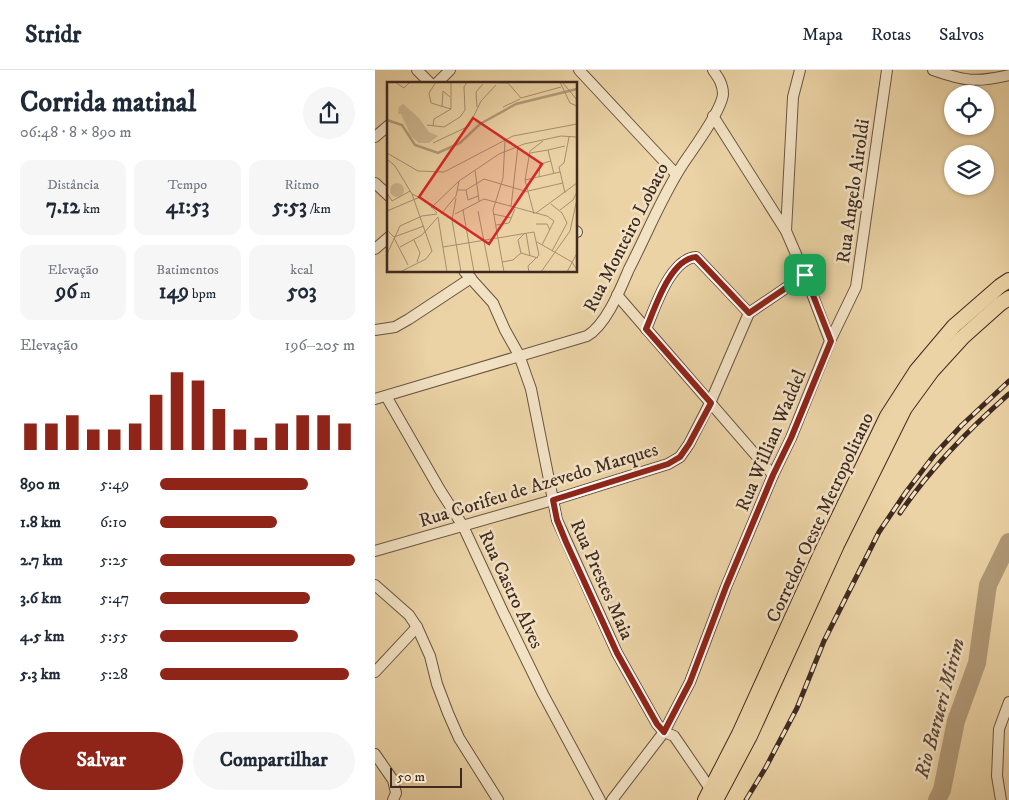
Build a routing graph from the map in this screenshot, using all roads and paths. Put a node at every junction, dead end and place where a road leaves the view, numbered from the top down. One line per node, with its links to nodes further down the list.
1 (417, 70): 9 (street)
2 (450, 70): 10 (street)
3 (579, 70): 14 (street)
4 (713, 70): 11 (street, Rua Monteiro Lobato)
5 (800, 70): 17 (street)
6 (887, 70): 28 (street, Rua Angelo Airoldi)
7 (933, 70): 8 (street)
8 (1009, 75)
9 (429, 82)
10 (438, 82)
11 (713, 116): 14 (street, Rua Monteiro Lobato); 17 (street)
12 (387, 127): 13 (street)
13 (375, 137)
14 (676, 174): 23 (street, Rua Monteiro Lobato)
15 (375, 183): 16 (street)
16 (387, 194)
17 (786, 231): 21 (street)
18 (387, 239): 19 (street)
19 (375, 249)
20 (467, 275): 27 (street); 29 (street, Rua Prestes Maia)
21 (805, 275): 25 (street); 28 (street)
22 (1009, 280): 43 (main road, Corredor Oeste Metropolitano)
23 (617, 295): 26 (street); 29 (street, Rua Monteiro Lobato)
24 (1009, 298): 43 (main road)
25 (749, 313): 26 (street); 32 (street, Rua Corifeu de Azevedo Marques)
26 (646, 329): 32 (street)
27 (375, 330)
28 (831, 341): 33 (street, Rua Willian Waddel)
29 (519, 355): 30 (street, Rua Monteiro Lobato); 34 (street, Rua Prestes Maia)
30 (387, 396): 31 (street, Rua Monteiro Lobato); 35 (street, Rua Castro Alves)
31 (375, 399)
32 (711, 403): 33 (street); 34 (street, Rua Corifeu de Azevedo Marques)
33 (773, 475): 41 (street, Rua Willian Waddel)
34 (553, 500): 35 (street, Rua Corifeu de Azevedo Marques); 41 (street, Rua Prestes Maia)
35 (463, 526): 36 (street, Rua Corifeu de Azevedo Marques); 46 (street, Rua Castro Alves)
36 (375, 551)
37 (375, 585): 38 (street)
38 (417, 627): 39 (street); 45 (street)
39 (375, 672)
40 (1009, 702): 48 (street)
41 (664, 732): 43 (street, Rua Prestes Maia); 47 (street, Rua Willian Waddel)
42 (375, 754): 44 (street)
43 (711, 797)
44 (393, 800)
45 (498, 800)
46 (600, 800)
47 (612, 800)
48 (1001, 800)

